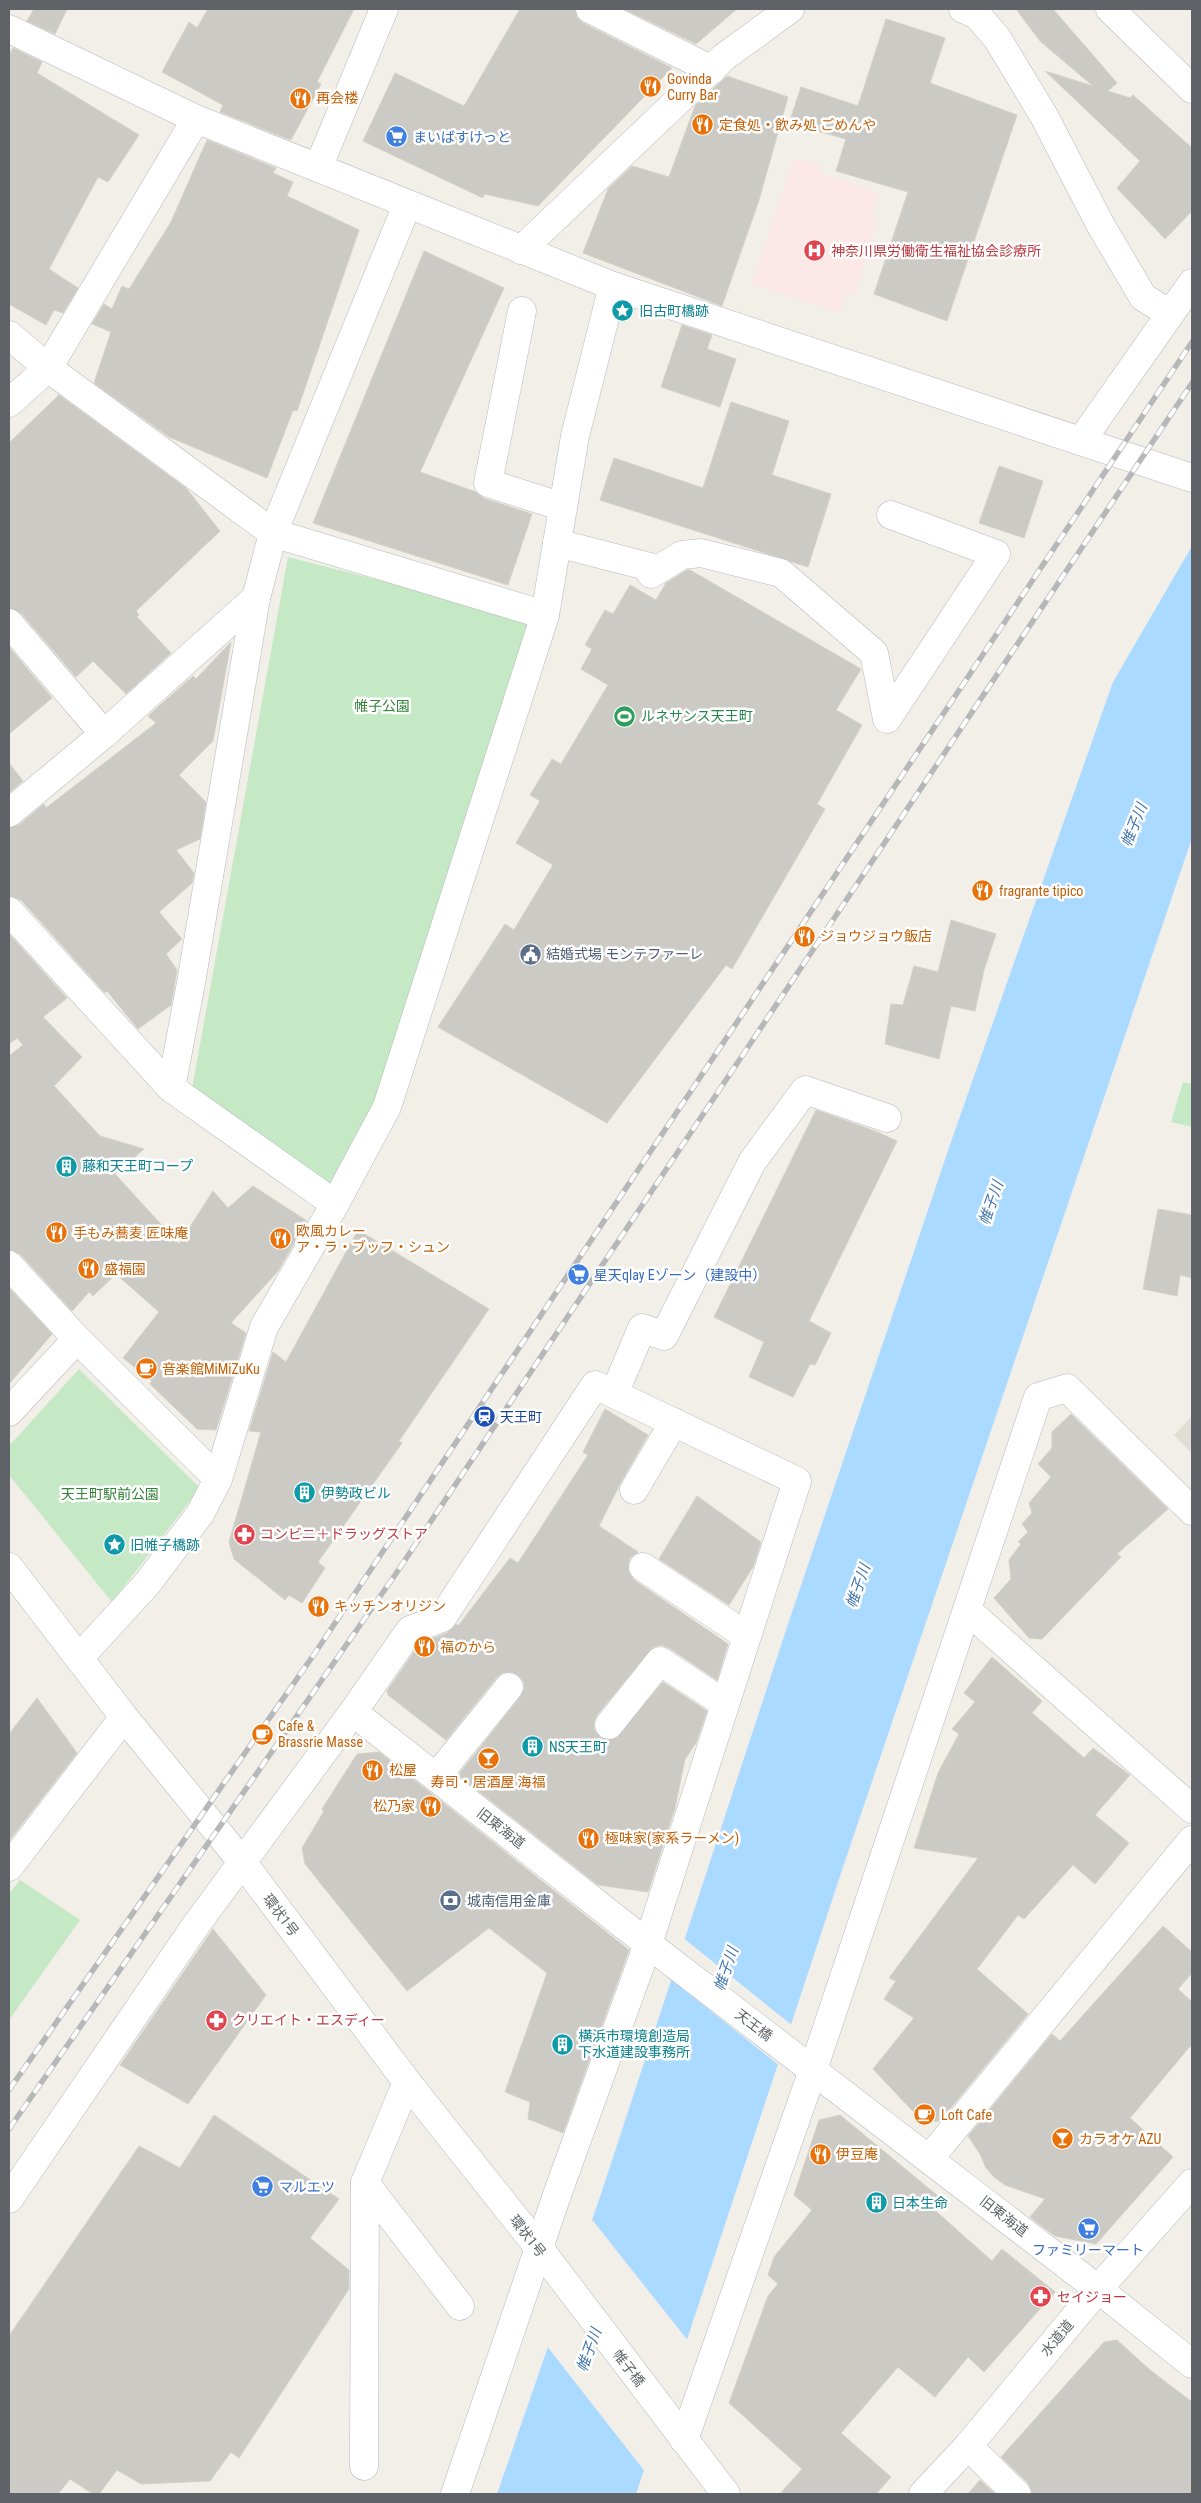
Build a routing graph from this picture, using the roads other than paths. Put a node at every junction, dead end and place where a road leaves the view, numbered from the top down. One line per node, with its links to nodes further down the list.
1 (384, 9): 10 (street)
2 (590, 9): 7 (street)
3 (790, 9): 7 (street)
4 (964, 9): 16 (street)
5 (1110, 9): 8 (street)
6 (9, 29): 9 (street)
7 (712, 70): 12 (street)
8 (1192, 89)
9 (196, 119): 10 (street); 18 (street)
10 (318, 168): 11 (street)
11 (406, 205): 12 (street); 24 (street)
12 (521, 250): 14 (street)
13 (1192, 283): 16 (street)
14 (613, 286): 20 (street); 22 (street)
15 (522, 310): 22 (street)
16 (1170, 314): 20 (street)
17 (9, 335): 18 (street)
18 (48, 368): 19 (street); 24 (street)
19 (9, 403)
20 (1081, 442): 21 (street)
21 (1192, 478)
22 (563, 507): 25 (street)
23 (891, 515): 25 (street)
24 (273, 533): 26 (street); 27 (street)
25 (557, 543): 27 (street)
26 (256, 598): 29 (street); 32 (street)
27 (545, 615): 34 (street)
28 (9, 623): 29 (street)
29 (104, 734): 30 (street)
30 (9, 813)
31 (9, 911): 32 (street)
32 (171, 1088): 34 (street)
33 (886, 1118): 37 (street)
34 (335, 1204): 40 (street)
35 (9, 1265): 36 (street)
36 (77, 1339): 38 (street); 40 (street)
37 (614, 1394): 39 (street); 50 (street)
38 (9, 1412)
39 (674, 1422): 41 (street); 46 (street)
40 (218, 1480): 47 (street)
41 (634, 1490)
42 (1192, 1511): 45 (street)
43 (9, 1567): 47 (street, 環状1号)
44 (643, 1567): 46 (street)
45 (967, 1610): 54 (street); 59 (street)
46 (747, 1636): 49 (street)
47 (79, 1658): 51 (street, 環状1号)
48 (509, 1687): 53 (street)
49 (725, 1704): 52 (street); 58 (street)
50 (353, 1712): 53 (street, 旧東海道); 56 (street)
51 (124, 1718): 56 (street, 環状1号); 57 (street)
52 (609, 1725)
53 (436, 1777): 58 (street, 旧東海道)
54 (1192, 1809)
55 (1192, 1840): 61 (street)
56 (243, 1863): 60 (street, 環状1号); 64 (street)
57 (9, 1867)
58 (648, 1944): 59 (street, 天王橋); 65 (street)
59 (813, 2070): 61 (street, 旧東海道); 69 (street)
60 (407, 2082): 62 (street); 65 (street, 環状1号)
61 (929, 2159): 66 (street, 旧東海道)
62 (365, 2183): 67 (street); 71 (street)
63 (1192, 2183): 66 (street, 水道道)
64 (9, 2199)
65 (545, 2257): 69 (street, 帷子橋); 72 (street)
66 (1098, 2289): 68 (street, 旧東海道); 70 (street, 水道道)
67 (460, 2306)
68 (1192, 2364)
69 (677, 2431): 73 (street)
70 (968, 2446): 74 (street, 水道道); 75 (street)
71 (364, 2466)
72 (455, 2494)
73 (726, 2494)
74 (923, 2494)
75 (1018, 2494)

